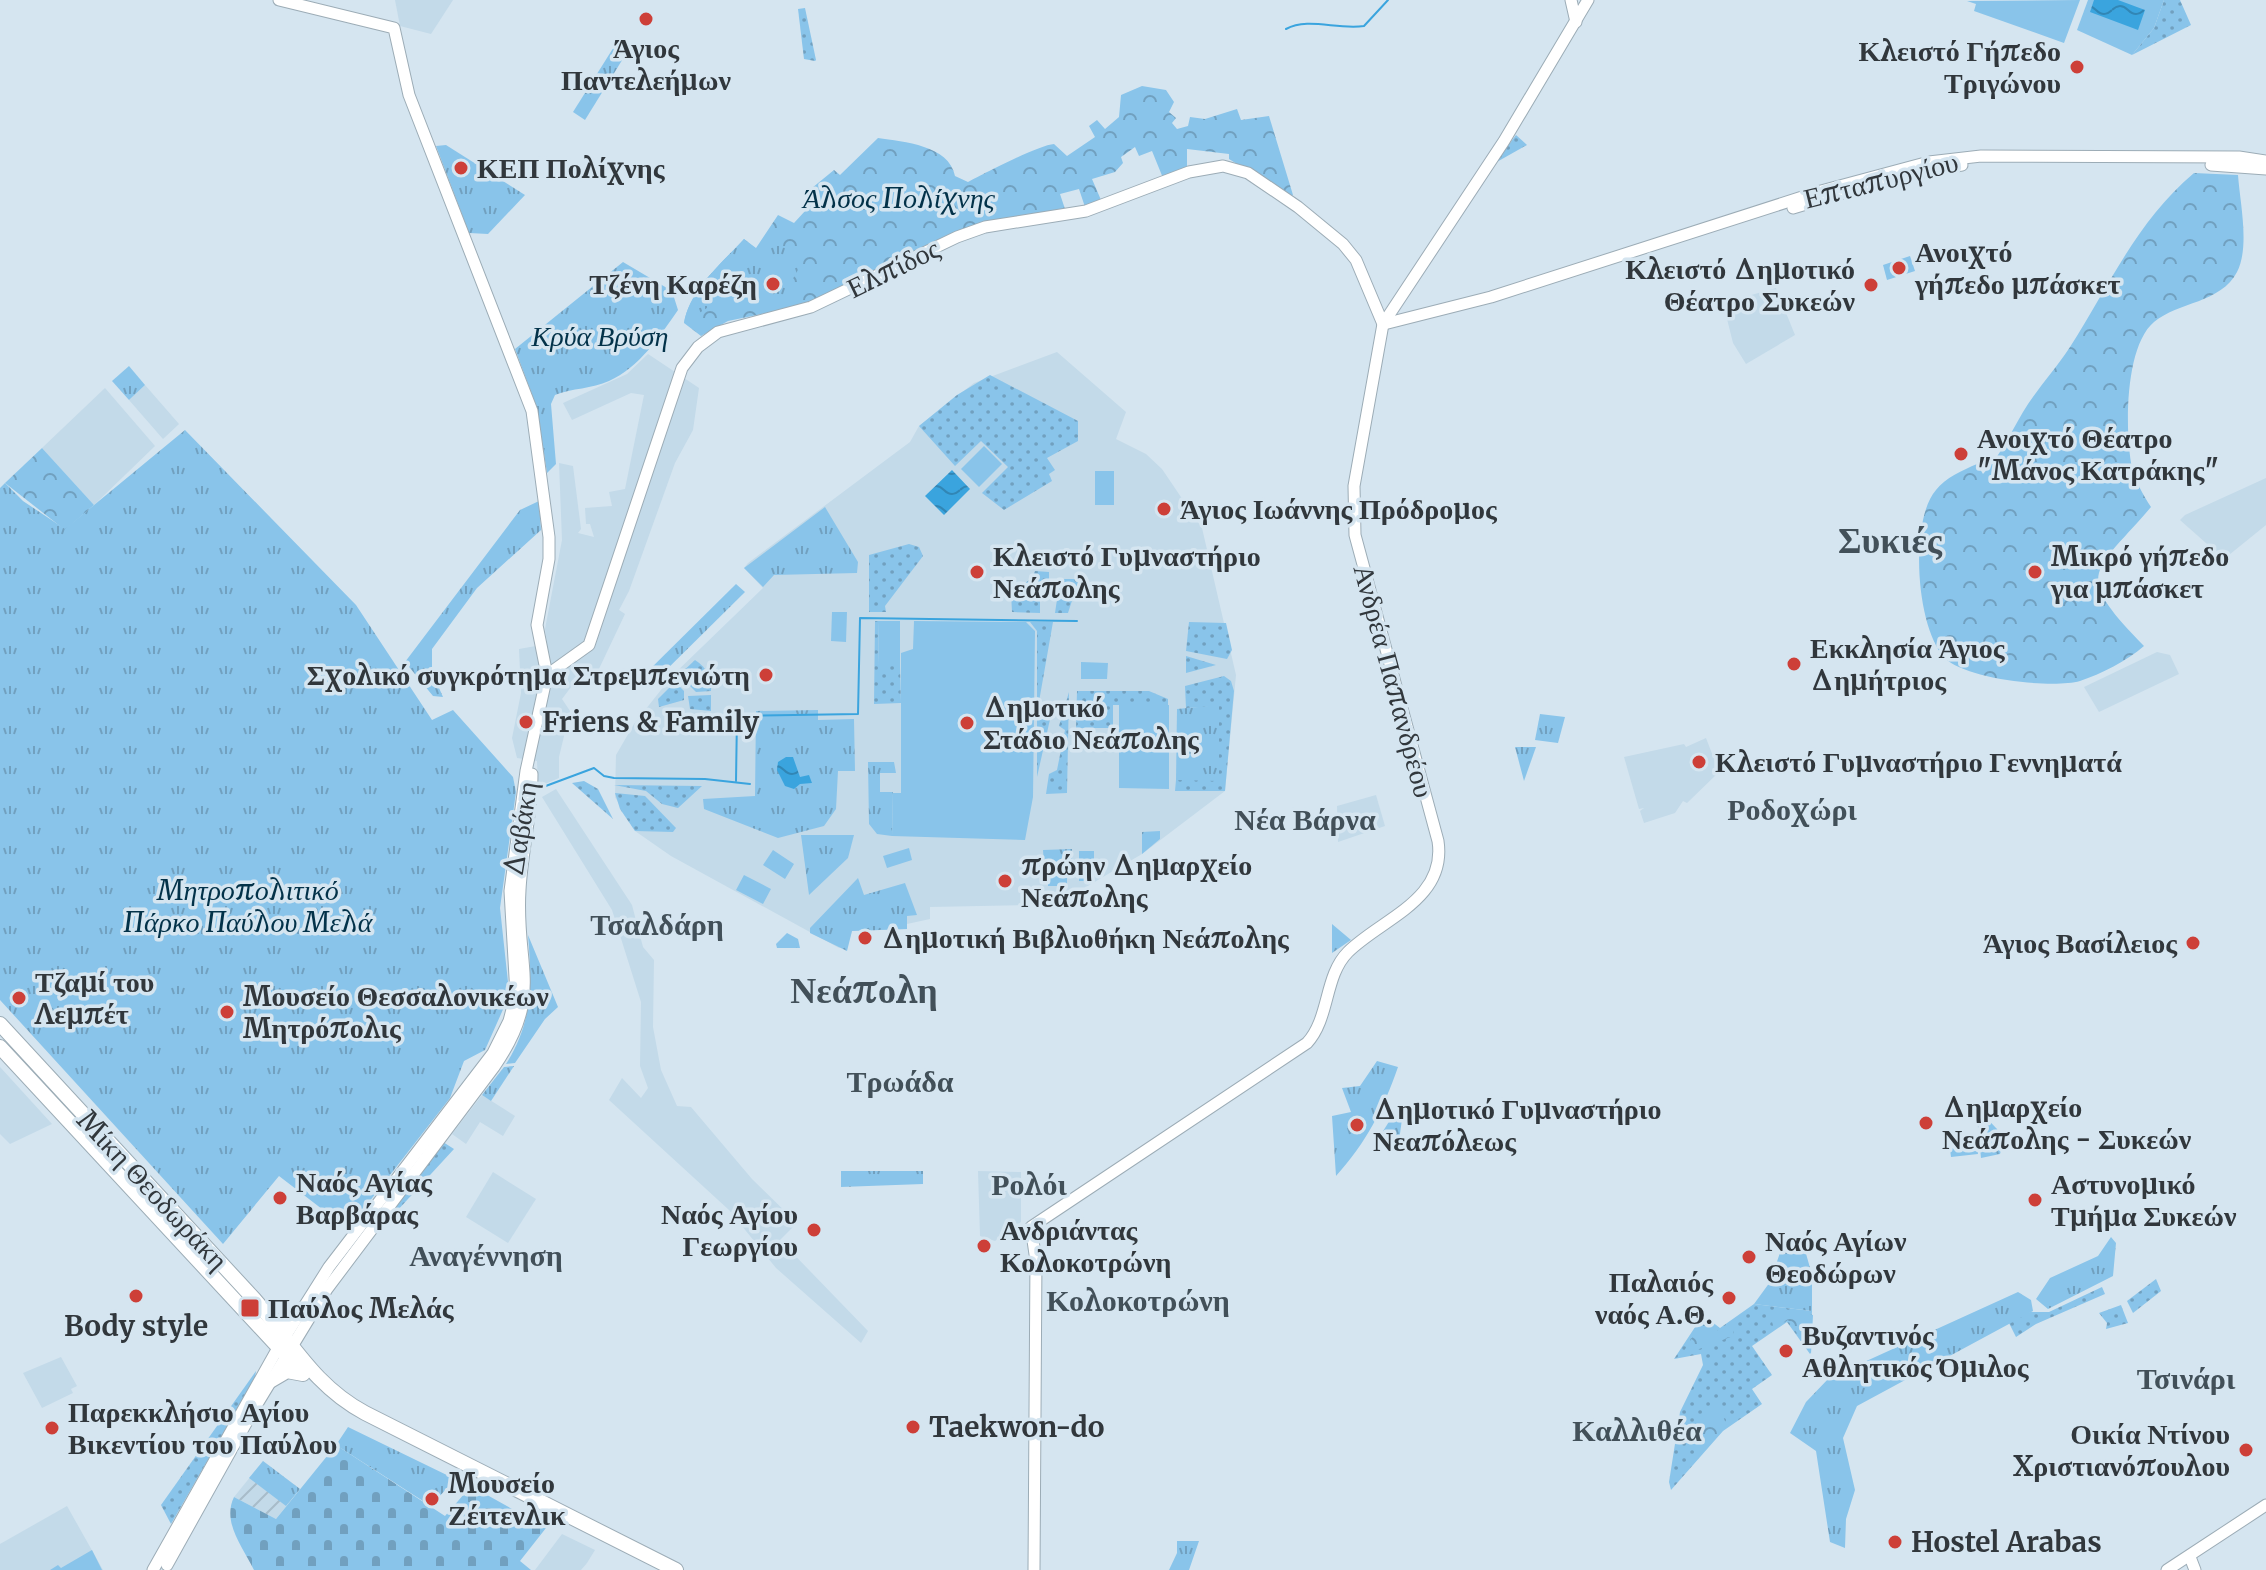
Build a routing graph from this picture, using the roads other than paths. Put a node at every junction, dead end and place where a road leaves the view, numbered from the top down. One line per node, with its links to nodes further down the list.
1 (279, 0): 9 (main road)
2 (1588, 0): 4 (main road, Ανδρέα Παπανδρέου)
3 (1572, 4): 4 (main road)
4 (1576, 22): 8 (main road, Ανδρέα Παπανδρέου)
5 (2266, 161): 7 (main road, Επταπυργίου)
6 (2266, 169): 7 (main road, Επταπυργίου)
7 (1600, 263): 8 (main road, Επταπυργίου)
8 (1383, 324): 9 (main road, Ελπίδος); 23 (main road, Ανδρέα Παπανδρέου)
9 (547, 675): 10 (main road)
10 (530, 761): 13 (main road, Δαβάκη); 15 (main road, Δαβάκη)
11 (0, 1024): 14 (highway, Μίκη Θεοδωράκη)
12 (0, 1047): 15 (highway, Μίκη Θεοδωράκη)
13 (301, 1311): 14 (highway); 15 (main road, Δαβάκη)
14 (273, 1321): 15 (highway, Μίκη Θεοδωράκη)
15 (285, 1347): 16 (highway, Μίκη Θεοδωράκη); 17 (main road); 20 (main road); 22 (highway, Μίκη Θεοδωράκη)
16 (303, 1374): 17 (highway); 21 (highway, Μίκη Θεοδωράκη)
17 (270, 1381): 20 (main road)
18 (2266, 1508): 19 (main road)
19 (2192, 1563): 24 (main road); 25 (main road)
20 (160, 1567)
21 (660, 1570)
22 (676, 1570)
23 (1034, 1570)
24 (2167, 1570)
25 (2176, 1570)

